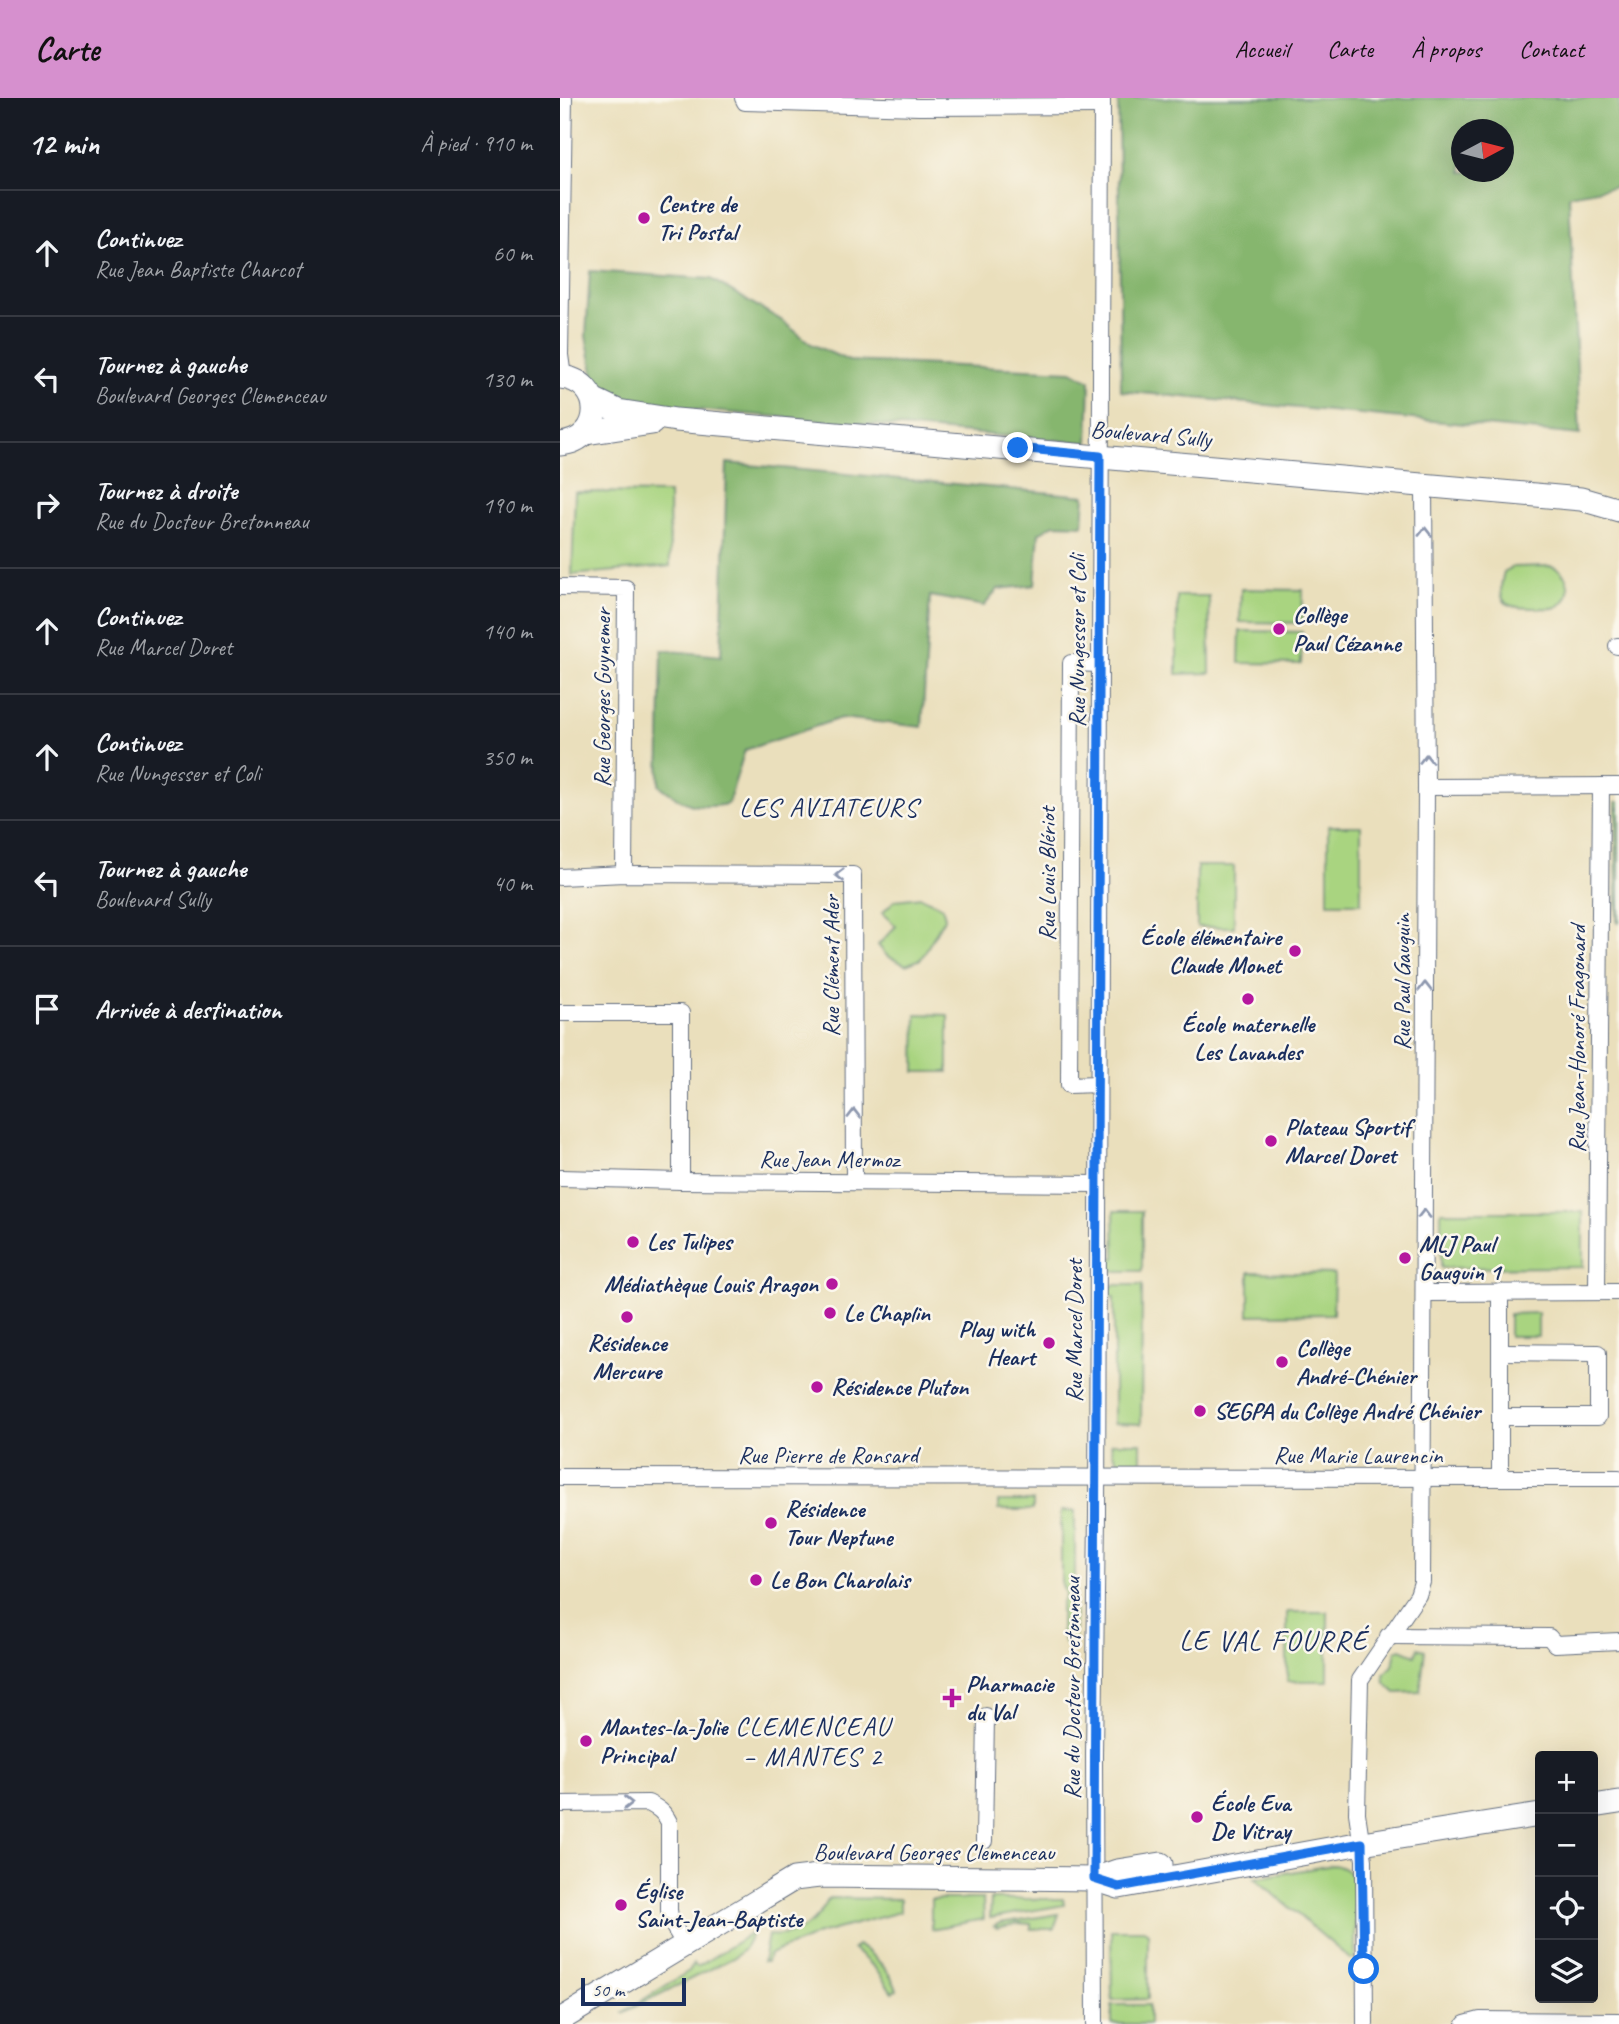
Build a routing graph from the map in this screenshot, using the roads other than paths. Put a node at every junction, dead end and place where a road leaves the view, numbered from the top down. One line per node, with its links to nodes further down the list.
1 (564, 98): 4 (street)
2 (743, 98): 3 (street)
3 (1102, 102): 9 (street, Rue Nungesser et Coli)
4 (561, 377): 5 (main road)
5 (593, 399): 6 (main road); 7 (main road)
6 (676, 419): 7 (main road); 9 (main road, Boulevard Sully)
7 (586, 433): 8 (main road)
8 (560, 444)
9 (1100, 456): 10 (main road, Boulevard Sully); 13 (street, Rue Nungesser et Coli)
10 (1424, 486): 11 (main road, Boulevard Sully); 16 (street, Rue Paul Gauguin, one-way to 10)
11 (1619, 510)
12 (560, 587): 17 (street, Rue Georges Guynemer)
13 (1099, 664): 20 (street, Rue Nungesser et Coli); 20 (street, Rue Louis Blériot)
14 (1601, 786): 15 (street); 16 (street); 25 (street, Rue Jean-Honoré Fragonard)
15 (1619, 786)
16 (1426, 787): 28 (street, Rue Paul Gauguin, one-way to 16)
17 (624, 874): 18 (street, Rue Clément Ader); 23 (street, Rue Clément Ader, one-way to 17)
18 (560, 877)
19 (560, 1013): 22 (street)
20 (1098, 1084): 24 (street, Rue Nungesser et Coli)
21 (560, 1178): 22 (street, Rue Jean Mermoz)
22 (681, 1181): 23 (street, Rue Jean Mermoz)
23 (854, 1182): 24 (street, Rue Jean Mermoz)
24 (1098, 1184): 32 (street, Rue Marcel Doret)
25 (1597, 1291): 26 (street); 27 (street)
26 (1500, 1292): 28 (street); 29 (street)
27 (1619, 1292)
28 (1424, 1293): 33 (street, Rue Paul Gauguin)
29 (1500, 1352): 30 (street); 30 (street)
30 (1500, 1417): 34 (street)
31 (560, 1477): 32 (street, Rue Pierre de Ronsard)
32 (1097, 1478): 33 (street, Rue Marie Laurencin); 48 (street, Rue du Docteur Bretonneau)
33 (1422, 1478): 34 (street, Rue Marie Laurencin); 36 (street, Rue Paul Gauguin)
34 (1500, 1478): 35 (street, Rue Marie Laurencin)
35 (1619, 1478)
36 (1388, 1636): 37 (street); 46 (street, Rue Paul Gauguin)
37 (1619, 1641)
38 (986, 1716): 47 (street)
39 (1619, 1787): 40 (main road)
40 (1598, 1790)
41 (1535, 1799): 46 (main road, Boulevard Georges Clemenceau)
42 (1619, 1802): 44 (main road)
43 (560, 1804): 49 (street, one-way to 49)
44 (1598, 1805)
45 (1535, 1816): 46 (main road, Boulevard Georges Clemenceau)
46 (1362, 1837): 48 (main road, Boulevard Georges Clemenceau); 53 (street, Rue Paul Gauguin)
47 (984, 1841)
48 (1094, 1879): 49 (main road, Boulevard Georges Clemenceau); 52 (street, Rue du Docteur Bretonneau)
49 (685, 1945): 50 (main road, Boulevard Georges Clemenceau)
50 (560, 2020)
51 (1619, 2021): 54 (street)
52 (1095, 2024)
53 (1365, 2024)
54 (1465, 2024)

